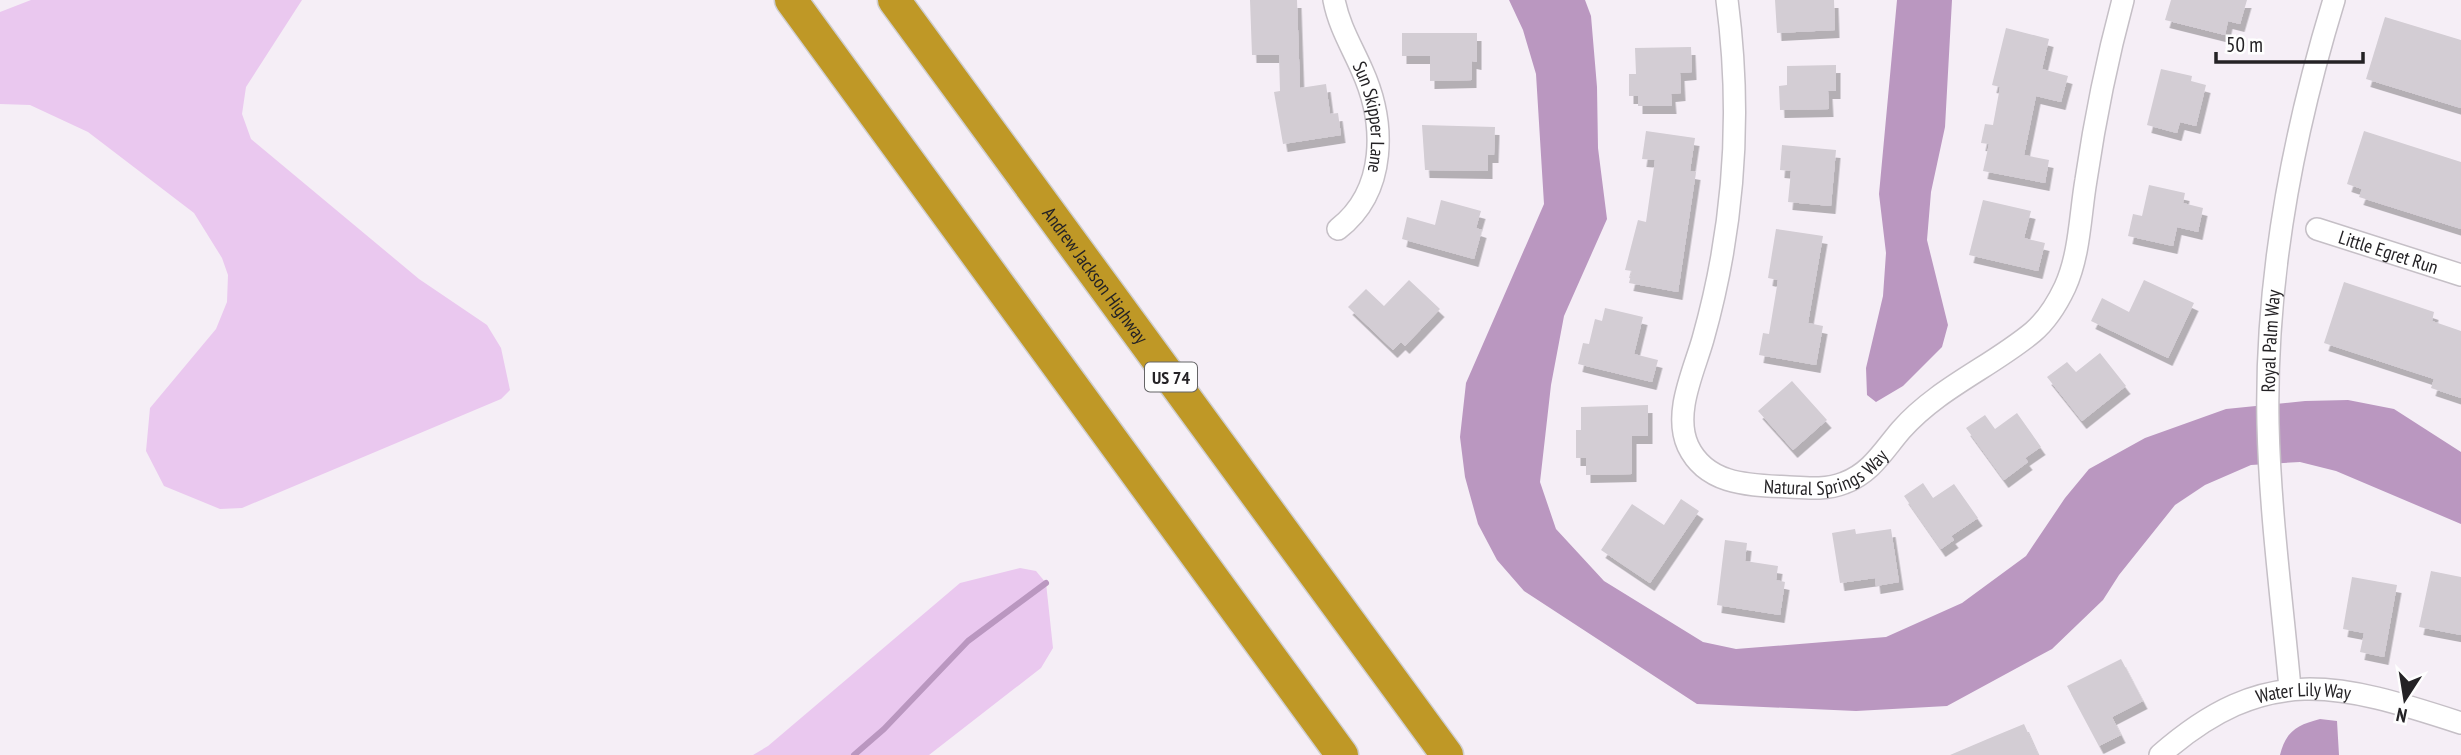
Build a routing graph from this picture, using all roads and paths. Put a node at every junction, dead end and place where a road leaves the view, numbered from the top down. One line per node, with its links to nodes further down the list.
1 (791, 0): 12 (highway)
2 (894, 0): 13 (highway, Andrew Jackson Highway / US 74)
3 (1334, 0): 7 (street, Sun Skipper Lane)
4 (1727, 0): 5 (street, Natural Springs Way)
5 (2123, 0)
6 (2334, 0): 10 (street, Royal Palm Way)
7 (1338, 229)
8 (2317, 229): 9 (street, Little Egret Run)
9 (2461, 275)
10 (2290, 688): 11 (street, Water Lily Way); 14 (street, Water Lily Way)
11 (2461, 723)
12 (1342, 755)
13 (1447, 755)
14 (2160, 755)

